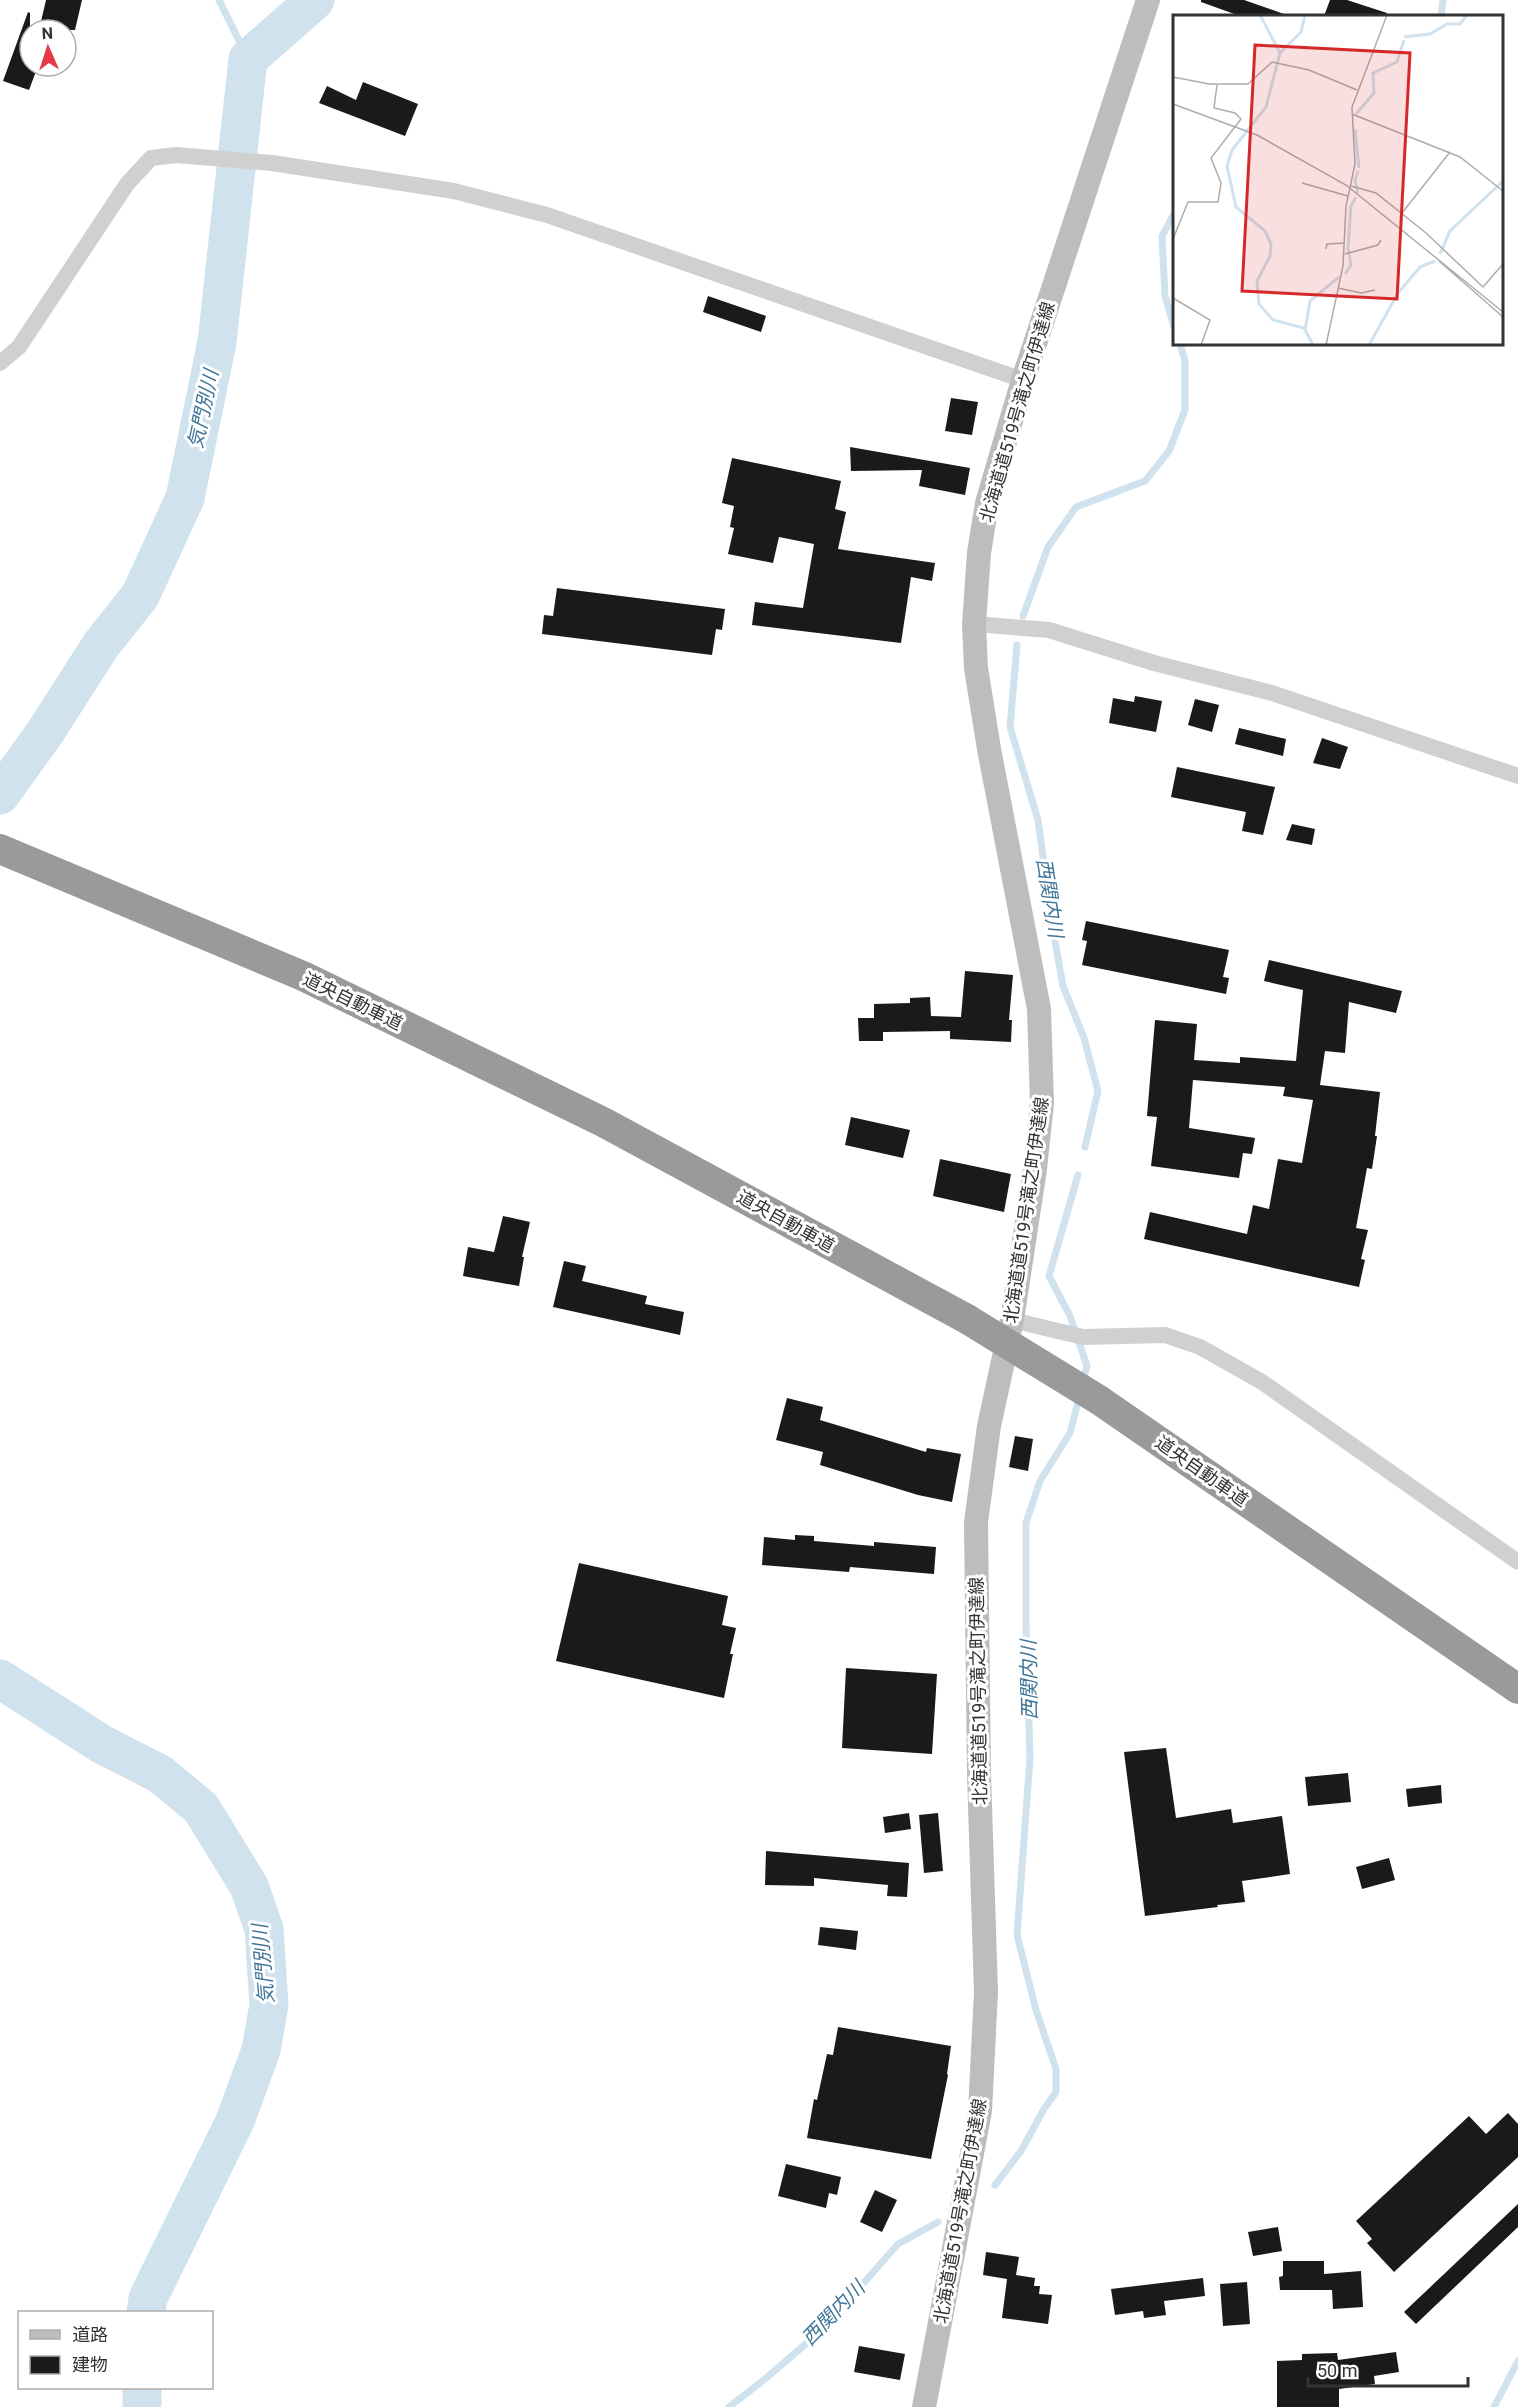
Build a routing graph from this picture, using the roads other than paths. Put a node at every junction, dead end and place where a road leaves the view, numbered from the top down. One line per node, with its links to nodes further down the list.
1 (1148, 0): 3 (main road, 北海道道519号滝之町伊達線)
2 (0, 363): 3 (street)
3 (1023, 380): 4 (main road, 北海道道519号滝之町伊達線)
4 (974, 624): 5 (street); 7 (main road, 北海道道519号滝之町伊達線)
5 (1518, 776)
6 (0, 849): 9 (highway, 道央自動車道, bridge)
7 (1012, 1320): 8 (street); 10 (main road, 北海道道519号滝之町伊達線)
8 (1518, 1562)
9 (1518, 1689)
10 (924, 2407)

